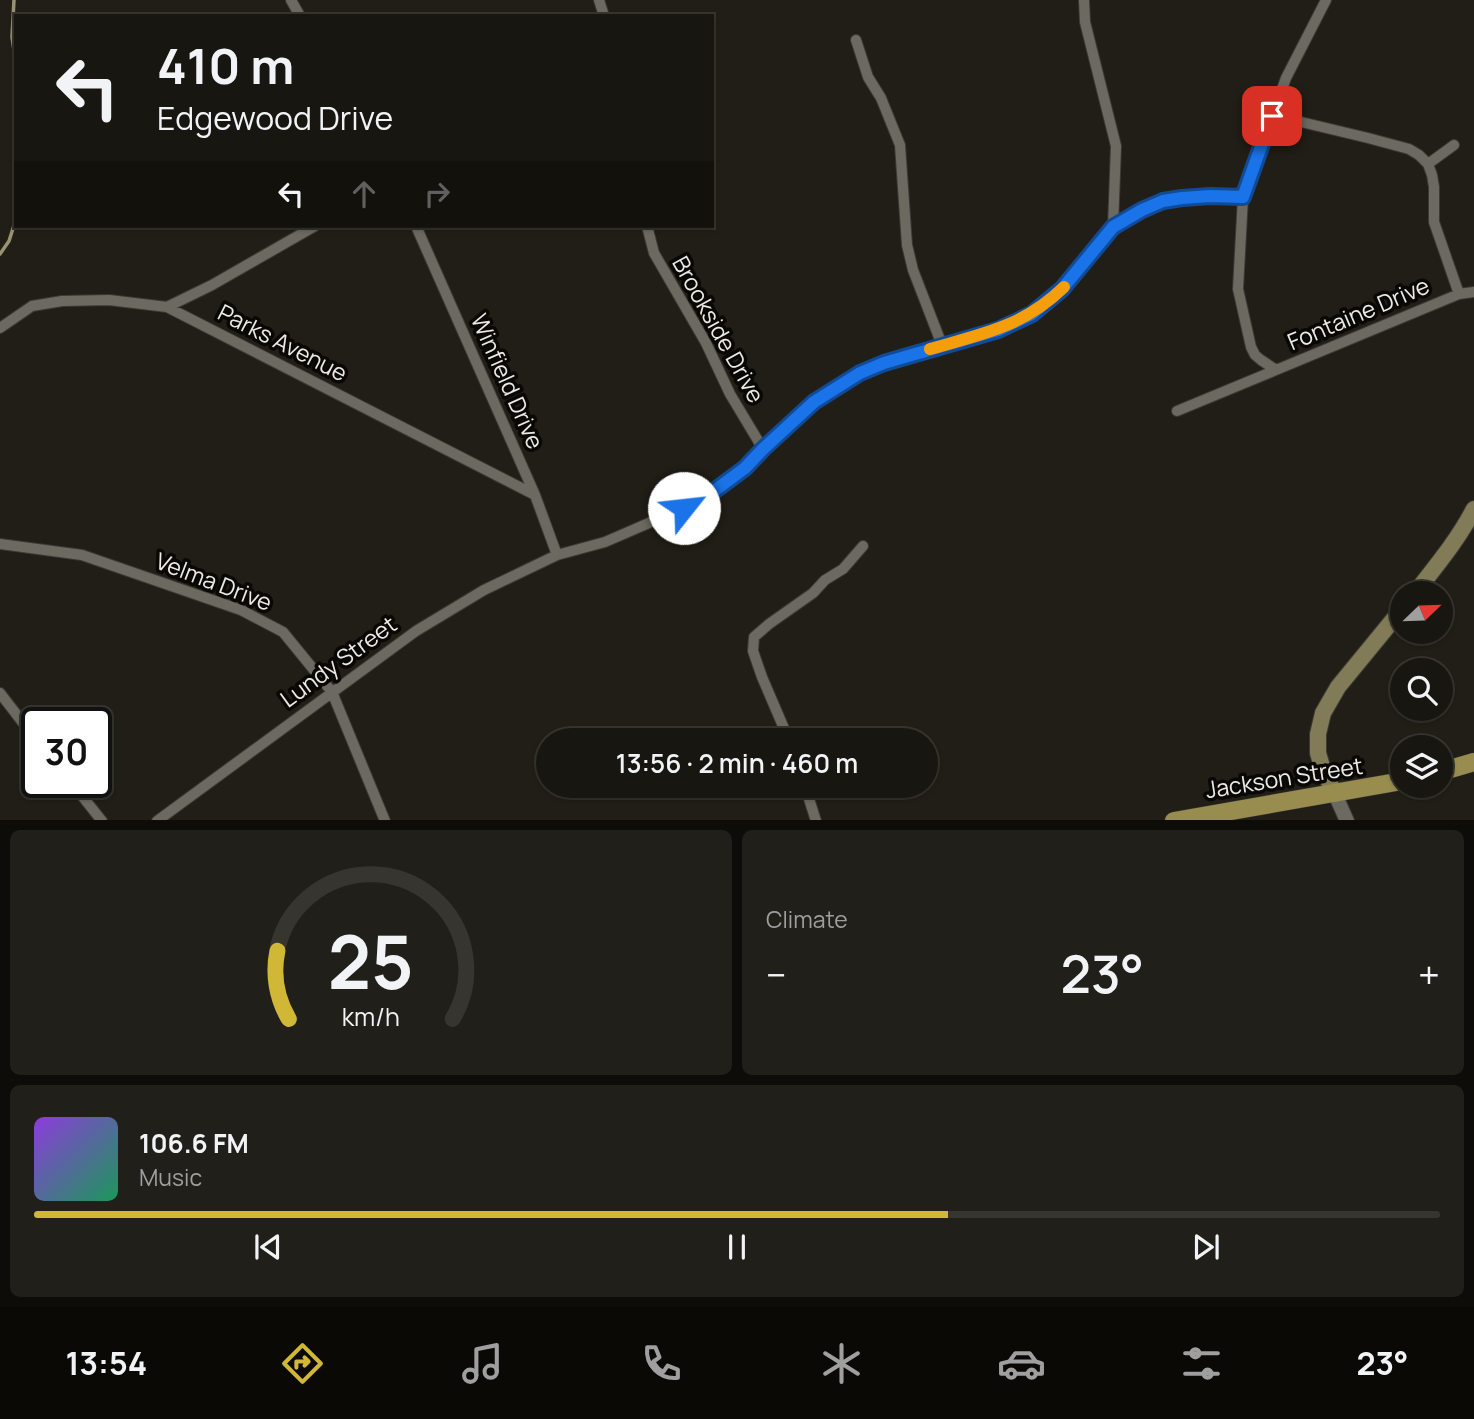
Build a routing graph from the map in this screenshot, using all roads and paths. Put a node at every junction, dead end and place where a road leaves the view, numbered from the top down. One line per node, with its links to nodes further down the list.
1 (1084, 0): 8 (street)
2 (1326, 0): 4 (street, Fontaine Drive)
3 (856, 40): 16 (street)
4 (1272, 116): 6 (street); 7 (street, Fontaine Drive)
5 (1454, 145): 6 (street)
6 (1428, 164): 13 (street)
7 (1243, 197): 8 (street); 17 (street, Fontaine Drive)
8 (1113, 227): 16 (street, Lundy Street)
9 (312, 228): 14 (street)
10 (417, 228): 20 (street, Winfield Drive)
11 (648, 228): 19 (street, Brookside Drive)
12 (1474, 292): 13 (street, Fontaine Drive)
13 (1459, 294): 17 (street, Fontaine Drive)
14 (167, 307): 15 (street, Parks Avenue); 20 (street, Parks Avenue)
15 (0, 328)
16 (942, 345): 19 (street, Lundy Street)
17 (1276, 370): 18 (street)
18 (1177, 411)
19 (763, 449): 24 (street, Lundy Street)
20 (535, 495): 24 (street, Winfield Drive)
21 (1474, 509): 25 (main road)
22 (0, 544): 27 (street, Velma Drive)
23 (863, 546): 30 (street)
24 (557, 555): 27 (street, Lundy Street)
25 (1424, 581)
26 (1390, 624): 34 (main road)
27 (332, 692): 38 (street, Lundy Street); 39 (street, Velma Drive)
28 (0, 693): 29 (street)
29 (21, 720)
30 (784, 728)
31 (1474, 762): 32 (main road)
32 (1453, 768)
33 (1390, 784): 34 (main road, Jackson Street)
34 (1335, 794): 41 (main road, Jackson Street); 42 (street)
35 (84, 798): 37 (street)
36 (809, 798): 40 (street)
37 (101, 820)
38 (158, 820)
39 (385, 820)
40 (816, 820)
41 (1180, 820)
42 (1347, 820)

